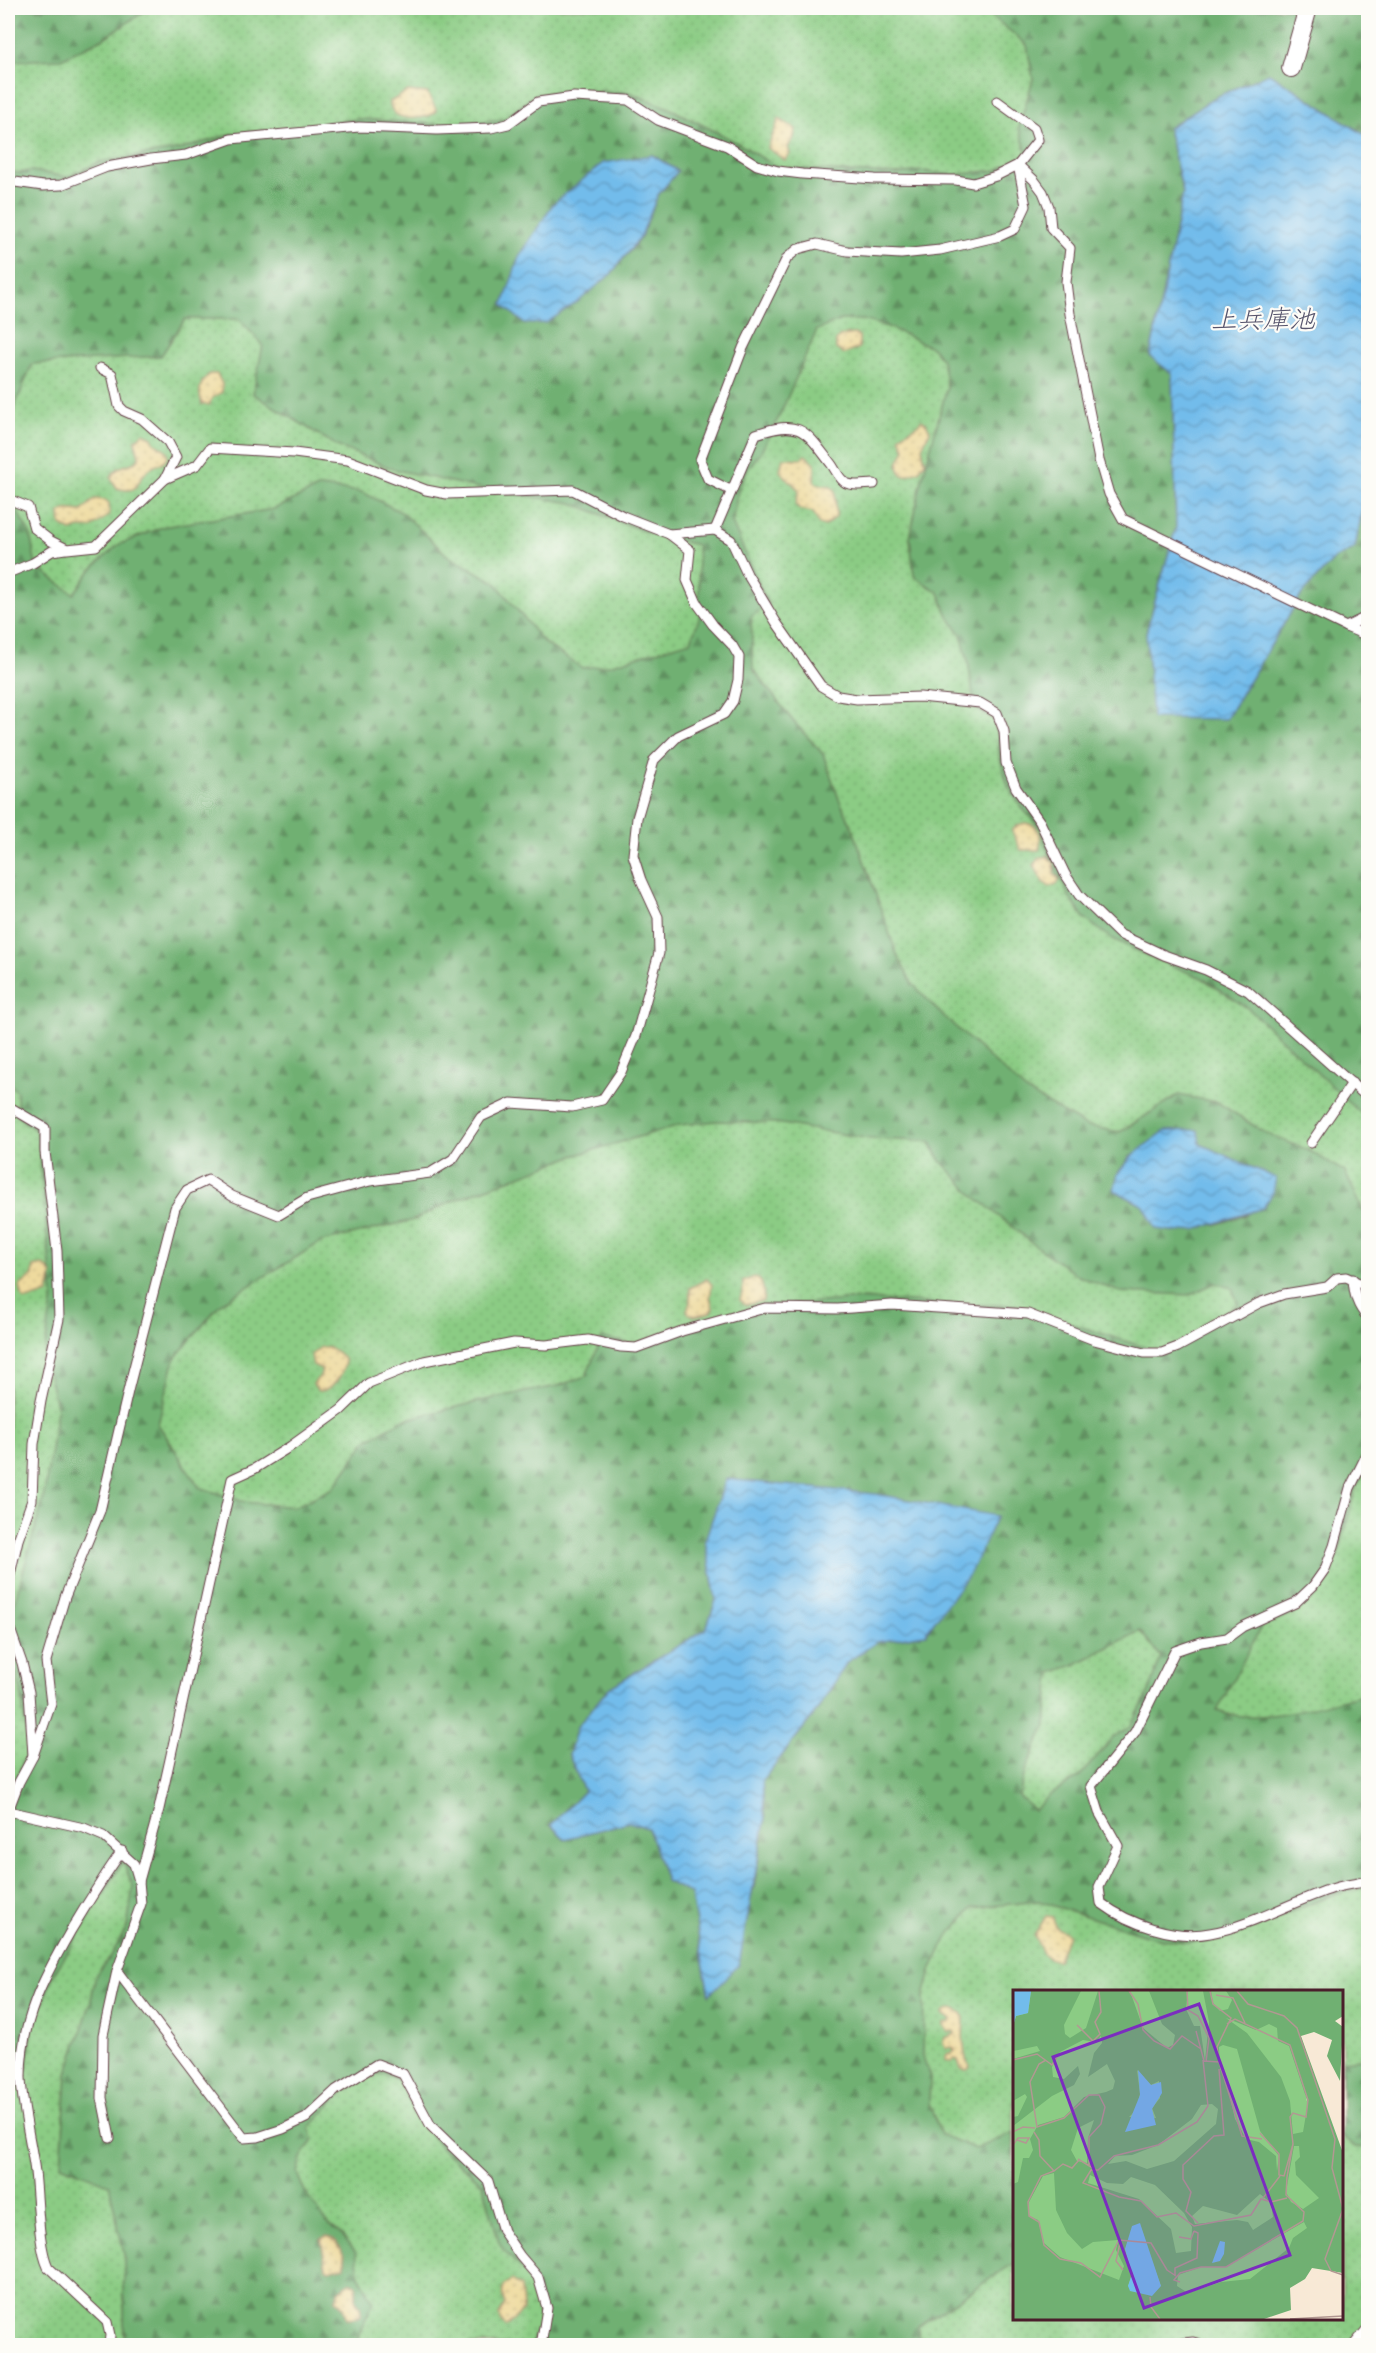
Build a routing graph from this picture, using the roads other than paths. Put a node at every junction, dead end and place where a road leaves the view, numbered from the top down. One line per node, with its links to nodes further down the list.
1 (1308, 8): 2 (street)
2 (1292, 68)
3 (997, 101): 4 (lane)
4 (1018, 165): 5 (lane); 9 (lane); 16 (lane)
5 (8, 181)
6 (100, 368): 7 (lane)
7 (165, 479): 12 (lane); 13 (lane)
8 (874, 484): 9 (lane)
9 (730, 490): 11 (lane)
10 (8, 499): 13 (lane)
11 (715, 530): 12 (lane); 18 (lane)
12 (669, 534): 28 (lane)
13 (67, 549): 14 (lane)
14 (8, 573)
15 (1368, 616): 16 (lane)
16 (1346, 627): 17 (lane)
17 (1368, 636)
18 (1352, 1083): 19 (lane); 21 (lane)
19 (1368, 1098)
20 (8, 1106): 26 (lane)
21 (1311, 1143)
22 (1353, 1279): 23 (lane); 24 (lane); 32 (lane)
23 (1368, 1287)
24 (1368, 1318)
25 (1368, 1452): 33 (lane)
26 (8, 1583)
27 (8, 1623): 28 (lane)
28 (33, 1756): 29 (lane)
29 (8, 1811): 30 (lane); 31 (lane)
30 (8, 1816)
31 (122, 1851): 32 (lane); 37 (lane)
32 (139, 1881): 34 (lane)
33 (1368, 1881)
34 (117, 1971): 35 (lane); 38 (lane)
35 (110, 2138)
36 (1368, 2328): 41 (lane)
37 (109, 2346)
38 (541, 2346)
39 (1158, 2346): 40 (lane)
40 (1206, 2346)
41 (1353, 2346)

